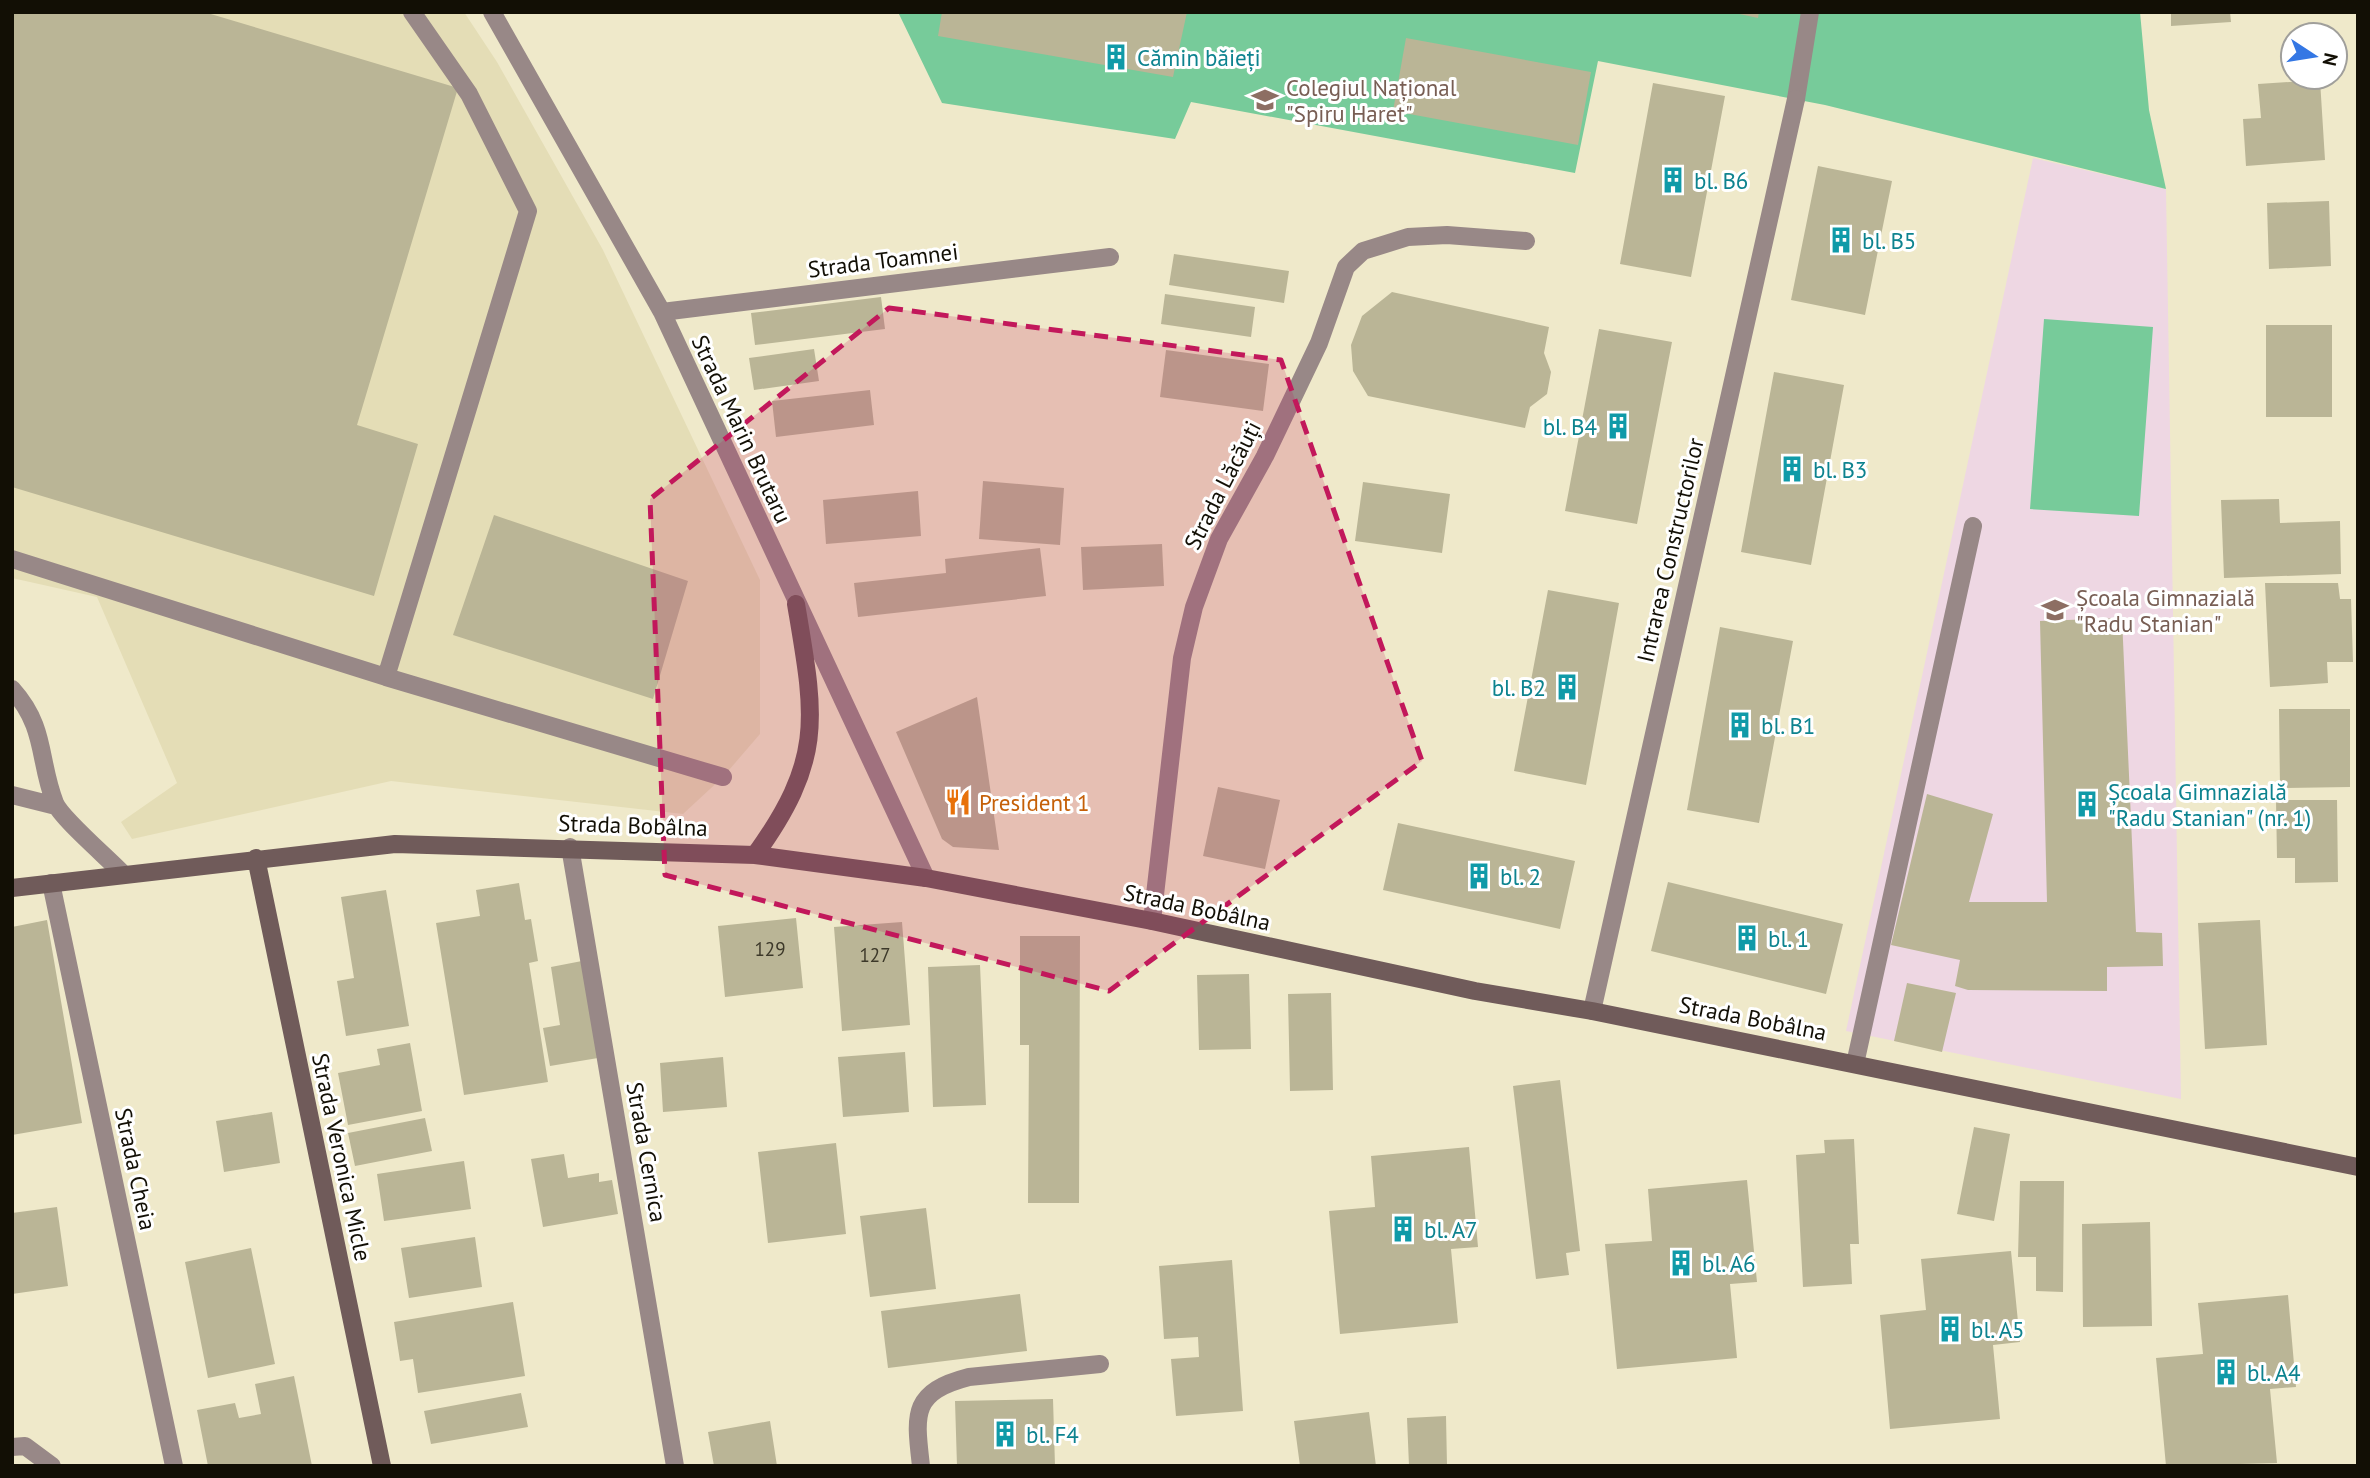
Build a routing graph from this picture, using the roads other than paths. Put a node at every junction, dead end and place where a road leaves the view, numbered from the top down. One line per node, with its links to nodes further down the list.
1 (412, 12): 10 (street)
2 (492, 12): 6 (street, Strada Marin Brutaru)
3 (1810, 12): 23 (street, Intrarea Constructorilor)
4 (1526, 241): 22 (street, Strada Lăcăuți)
5 (1110, 257): 6 (street, Strada Toamnei)
6 (662, 312): 9 (street, Strada Marin Brutaru)
7 (1973, 526): 24 (street)
8 (12, 559): 10 (street)
9 (796, 604): 16 (main road); 19 (street, Strada Marin Brutaru)
10 (387, 677): 12 (street)
11 (12, 689): 14 (street)
12 (723, 777)
13 (12, 795): 14 (street)
14 (56, 806): 18 (street)
15 (570, 847): 16 (main road, Strada Bobâlna); 17 (main road, Strada Bobâlna); 31 (street, Strada Cernica)
16 (755, 855): 19 (main road, Strada Bobâlna)
17 (256, 858): 18 (main road, Strada Bobâlna); 30 (main road, Strada Veronica Micle)
18 (123, 874): 20 (main road, Strada Bobâlna)
19 (926, 878): 22 (main road, Strada Bobâlna)
20 (51, 883): 21 (main road, Strada Bobâlna); 29 (street, Strada Cheia)
21 (12, 888)
22 (1152, 922): 23 (main road, Strada Bobâlna)
23 (1592, 1011): 24 (main road, Strada Bobâlna)
24 (1855, 1063): 25 (main road, Strada Bobâlna)
25 (2358, 1167)
26 (1100, 1364): 32 (street)
27 (12, 1447): 28 (street)
28 (52, 1466)
29 (174, 1466)
30 (382, 1466)
31 (675, 1466)
32 (921, 1466)

